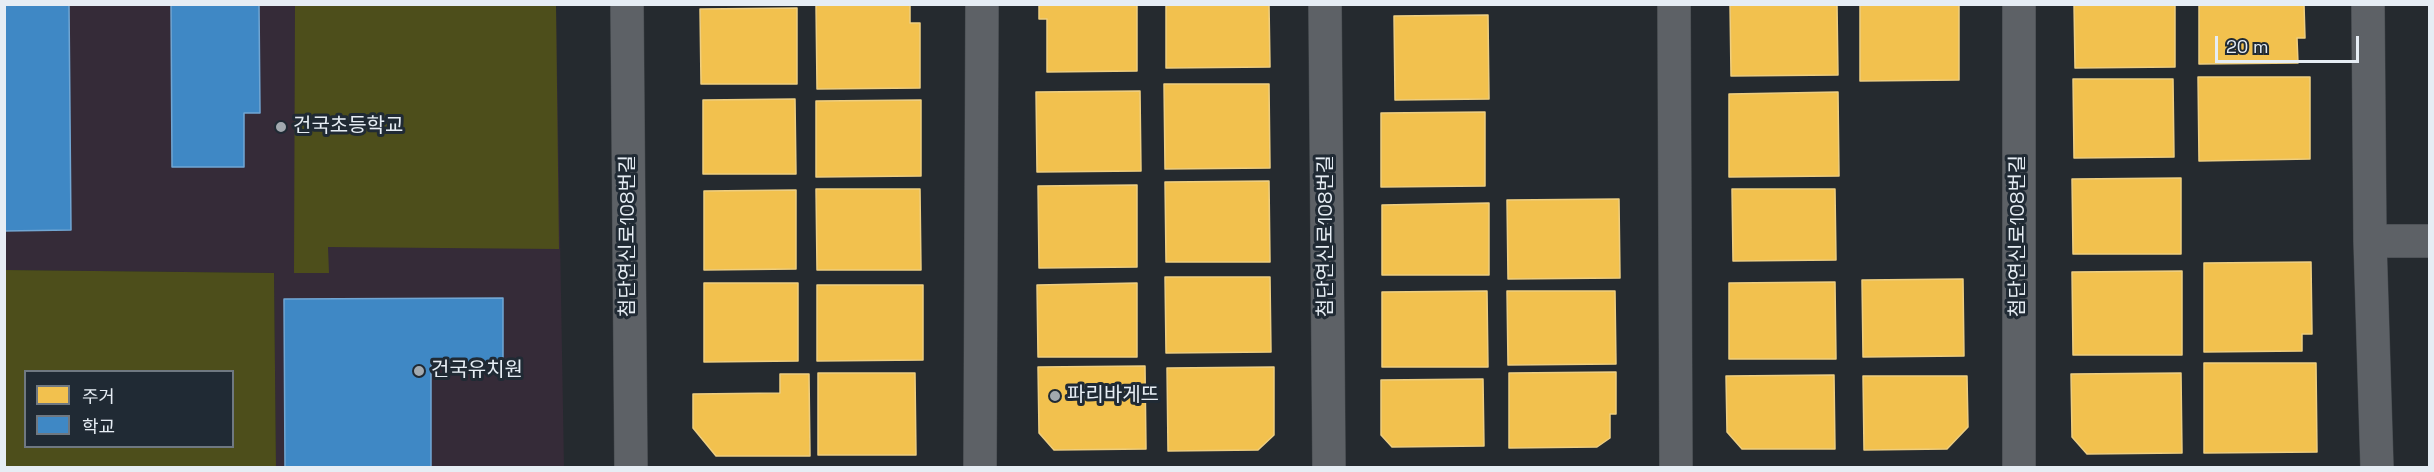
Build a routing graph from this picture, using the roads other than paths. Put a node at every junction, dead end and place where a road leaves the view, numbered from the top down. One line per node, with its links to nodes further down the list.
1 (627, 4): 9 (street, 첨단연신로108번길)
2 (982, 4): 10 (street)
3 (1325, 4): 11 (street, 첨단연신로108번길)
4 (1674, 4): 12 (street)
5 (2019, 4): 13 (street, 첨단연신로108번길)
6 (2368, 4): 7 (street)
7 (2370, 241): 8 (street); 14 (street)
8 (2430, 241)
9 (631, 468)
10 (980, 468)
11 (1329, 468)
12 (1676, 468)
13 (2019, 468)
14 (2377, 468)

